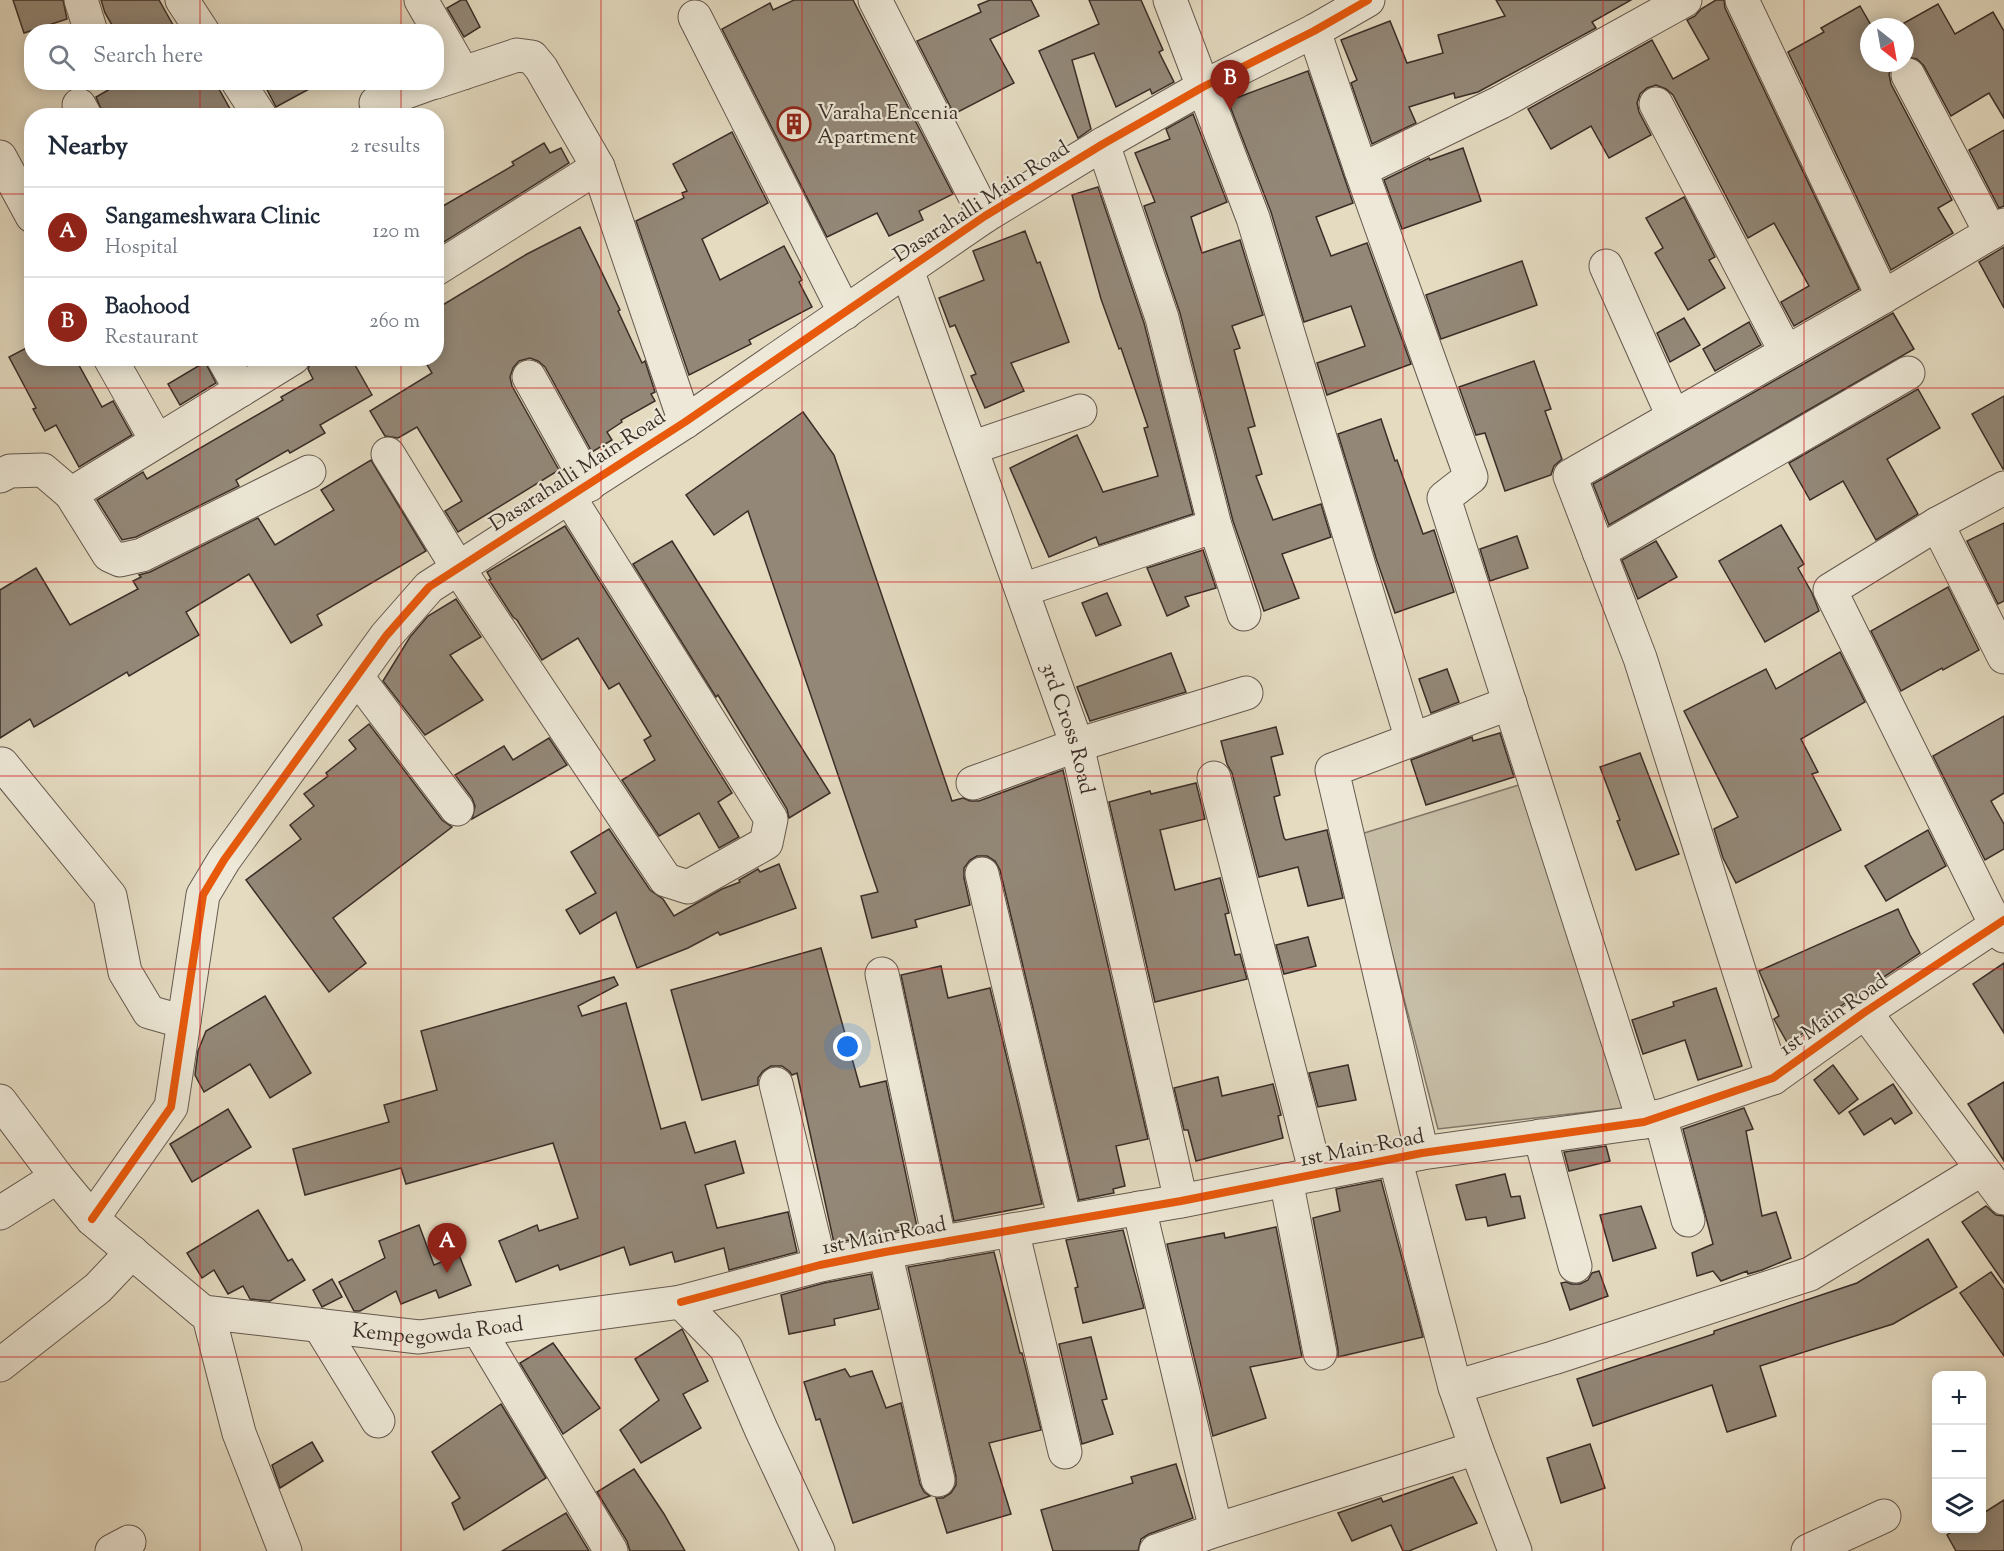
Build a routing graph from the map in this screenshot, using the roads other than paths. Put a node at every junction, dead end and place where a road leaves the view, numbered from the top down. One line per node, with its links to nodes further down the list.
1 (81, 0): 10 (street)
2 (182, 0): 11 (street)
3 (421, 0): 12 (street)
4 (875, 0): 28 (street)
5 (1170, 0): 16 (street)
6 (1368, 0): 13 (street, Dasarahalli Main Road)
7 (1685, 0): 25 (street)
8 (1742, 0): 34 (street)
9 (694, 16): 35 (street)
10 (88, 24)
11 (198, 24)
12 (428, 24)
13 (1314, 31): 16 (street, Dasarahalli Main Road); 25 (street)
14 (1908, 75): 30 (street)
15 (444, 79): 24 (street)
16 (1203, 87): 22 (street, Dasarahalli Main Road); 64 (street)
17 (243, 90): 21 (street)
18 (413, 90): 19 (street)
19 (376, 103)
20 (1656, 104): 36 (street)
21 (255, 108)
22 (1103, 144): 28 (street, Dasarahalli Main Road); 55 (street)
23 (0, 157): 26 (street)
24 (598, 167): 31 (street); 45 (street)
25 (1361, 170): 63 (street)
26 (24, 201)
27 (0, 214): 29 (street)
28 (985, 216): 33 (street, Dasarahalli Main Road)
29 (24, 220)
30 (1998, 229): 34 (street)
31 (444, 264)
32 (1606, 266): 44 (street)
33 (907, 270): 35 (street, Dasarahalli Main Road); 47 (street, 3rd Cross Road)
34 (1883, 297): 36 (street)
35 (845, 313): 45 (street, Dasarahalli Main Road)
36 (1785, 352): 44 (street)
37 (115, 366): 46 (street)
38 (228, 366): 42 (street)
39 (280, 366): 42 (street)
40 (1908, 373): 56 (street)
41 (529, 377): 52 (street)
42 (241, 390): 46 (street)
43 (1080, 411): 47 (street)
44 (1673, 416): 56 (street)
45 (685, 422): 52 (street, Dasarahalli Main Road)
46 (157, 441): 53 (street)
47 (971, 448): 58 (street, 3rd Cross Road)
48 (388, 454): 57 (street)
49 (309, 472): 53 (street)
50 (0, 476): 53 (street)
51 (2004, 488): 54 (street)
52 (579, 491): 57 (street, Dasarahalli Main Road); 57 (street)
53 (70, 494)
54 (1937, 524): 60 (street); 71 (street)
55 (1215, 526): 58 (street); 59 (street)
56 (1599, 552): 75 (street)
57 (458, 568): 61 (street, Dasarahalli Main Road)
58 (1022, 590): 65 (street, 3rd Cross Road)
59 (1244, 614)
60 (2004, 657)
61 (357, 677): 69 (street); 74 (street, Dasarahalli Main Road)
62 (1246, 693): 65 (street)
63 (1510, 703): 64 (street); 78 (street)
64 (1412, 740): 80 (street)
65 (1077, 745): 68 (street); 85 (street, 3rd Cross Road)
66 (2, 764): 74 (street)
67 (1214, 778): 83 (street)
68 (973, 783)
69 (457, 809)
70 (982, 874): 90 (street)
71 (2001, 927): 73 (street, 1st Main Road)
72 (882, 974): 92 (street)
73 (1866, 1012): 75 (street, 1st Main Road); 81 (street)
74 (184, 1022): 88 (street, Dasarahalli Main Road)
75 (1773, 1078): 78 (street, 1st Main Road)
76 (776, 1084): 95 (street)
77 (0, 1101): 82 (street, Kempegowda Road)
78 (1652, 1119): 79 (street, 1st Main Road); 89 (street)
79 (1540, 1136): 80 (street, 1st Main Road); 96 (street)
80 (1408, 1155): 83 (street, 1st Main Road); 103 (street)
81 (1982, 1169): 84 (street); 103 (street)
82 (57, 1177): 87 (street); 88 (street, Kempegowda Road)
83 (1301, 1177): 85 (street, 1st Main Road); 101 (street)
84 (2004, 1198)
85 (1181, 1201): 86 (street, 1st Main Road)
86 (1139, 1208): 90 (street, 1st Main Road); 109 (street)
87 (0, 1213)
88 (93, 1219): 93 (street, Kempegowda Road)
89 (1688, 1220)
90 (1065, 1221): 91 (street, 1st Main Road)
91 (1012, 1230): 92 (street, 1st Main Road); 106 (street)
92 (940, 1243): 94 (street, 1st Main Road)
93 (132, 1252): 98 (street, Kempegowda Road); 102 (street)
94 (885, 1252): 95 (street, 1st Main Road); 107 (street)
95 (820, 1265): 97 (street, 1st Main Road)
96 (1575, 1266)
97 (681, 1302): 100 (street, Kempegowda Road); 113 (street)
98 (208, 1313): 99 (street, Kempegowda Road); 111 (street)
99 (319, 1325): 100 (street, Kempegowda Road); 104 (street)
100 (478, 1329): 112 (street)
101 (1320, 1353)
102 (0, 1365)
103 (1455, 1387): 105 (street)
104 (378, 1421)
105 (1476, 1448): 109 (street); 110 (street)
106 (1065, 1452)
107 (938, 1480)
108 (1884, 1516): 115 (street)
109 (1216, 1530): 114 (street)
110 (1505, 1548)
111 (285, 1551)
112 (611, 1551)
113 (818, 1551)
114 (1156, 1551)
115 (1808, 1551)

